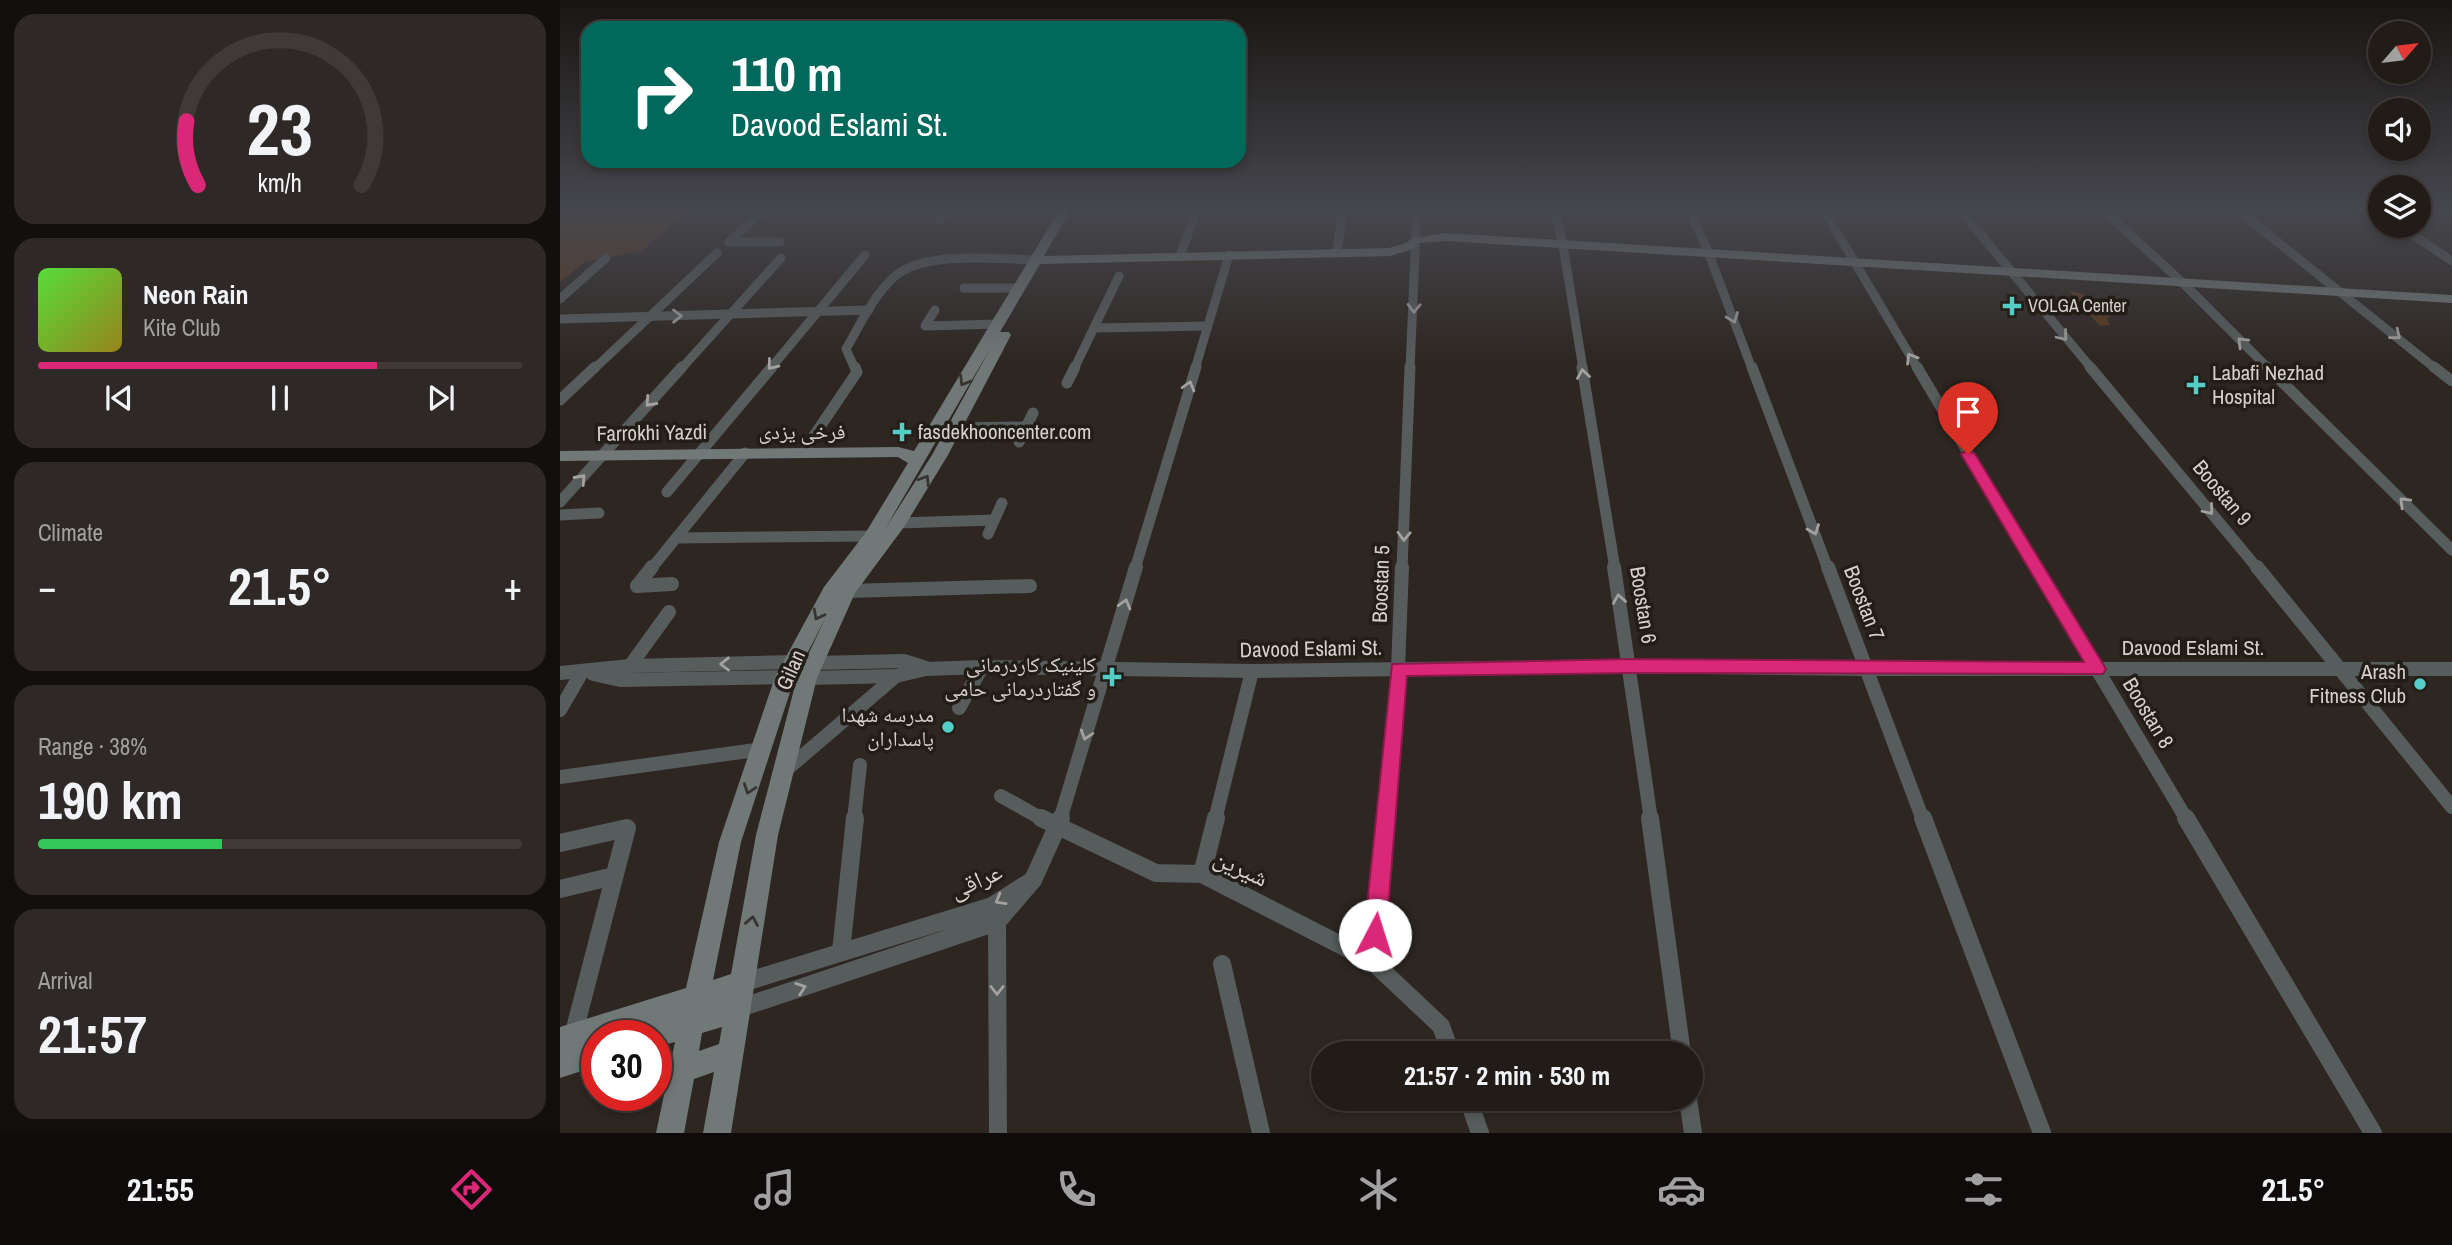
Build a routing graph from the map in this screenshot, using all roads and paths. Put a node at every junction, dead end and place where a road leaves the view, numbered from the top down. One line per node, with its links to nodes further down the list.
1 (604, 260): 23 (street)
2 (710, 260): 29 (street)
3 (779, 260): 28 (street)
4 (861, 260): 27 (street)
5 (1041, 260): 6 (main road); 21 (main road, Gilan); 25 (street); 39 (main road, Gilan)
6 (1047, 260)
7 (1227, 260): 32 (street)
8 (1416, 260): 70 (street, Boostan 5, one-way to 70)
9 (1565, 260): 65 (street, Boostan 6, one-way to 9)
10 (1711, 260): 71 (street, Boostan 7, one-way to 71)
11 (1804, 260): 16 (main road)
12 (1852, 260): 16 (street, Boostan 8)
13 (2001, 260): 17 (street, Boostan 9)
14 (2158, 260): 19 (street)
15 (2301, 260): 22 (street)
16 (1854, 263): 17 (main road); 72 (street, Boostan 8, one-way to 16)
17 (2011, 272): 19 (main road); 73 (street, Boostan 9, one-way to 73)
18 (1119, 276): 33 (street)
19 (2183, 283): 22 (main road); 59 (street, one-way to 19)
20 (964, 288): 21 (street)
21 (1020, 288): 31 (main road, Gilan)
22 (2343, 293): 24 (main road); 34 (street, one-way to 34)
23 (560, 299)
24 (2452, 299)
25 (869, 310): 27 (street); 42 (street)
26 (935, 310): 31 (street)
27 (816, 312): 28 (street); 43 (street, one-way to 43)
28 (728, 315): 29 (street, one-way to 28); 47 (street, one-way to 47)
29 (649, 317): 30 (street); 36 (street)
30 (560, 319)
31 (998, 324): 40 (main road, Gilan, one-way to 40)
32 (1207, 326): 33 (street); 69 (street, one-way to 32)
33 (1094, 328): 35 (street)
34 (2452, 381)
35 (1067, 383)
36 (560, 400)
37 (1033, 413): 38 (street)
38 (1027, 427): 39 (street); 41 (street)
39 (953, 433): 40 (main road, فرخی یزدی); 45 (main road, Gilan)
40 (931, 437): 42 (main road, فرخی یزدی); 48 (main road, Gilan)
41 (1019, 442)
42 (807, 446): 44 (main road, فرخی یزدی)
43 (700, 453): 44 (main road, Farrokhi Yazdi); 47 (main road, Farrokhi Yazdi); 49 (street)
44 (745, 453): 48 (main road, فرخی یزدی); 58 (street)
45 (940, 455): 48 (main road, فرخی یزدی); 55 (main road, Gilan, one-way to 45)
46 (560, 456): 47 (main road, Farrokhi Yazdi)
47 (602, 456): 50 (street, one-way to 47)
48 (918, 458): 57 (main road, Gilan)
49 (667, 492)
50 (560, 502)
51 (1002, 503): 54 (street)
52 (598, 513): 53 (street)
53 (560, 515)
54 (994, 520): 55 (street); 56 (street)
55 (898, 523): 62 (main road, Gilan)
56 (988, 534)
57 (872, 536): 58 (street); 74 (main road, Gilan, one-way to 74)
58 (676, 538): 60 (street)
59 (2452, 550)
60 (672, 584)
61 (1030, 586): 62 (street)
62 (846, 591): 74 (main road, Gilan)
63 (669, 612): 64 (street)
64 (630, 666): 74 (street, Davood Eslami St., one-way to 64); 76 (street, Davood Eslami St.)
65 (1629, 666): 70 (street, Davood Eslami St.); 71 (street, Davood Eslami St.); 104 (street, Boostan 6)
66 (982, 667): 67 (street, Davood Eslami St.); 69 (street, Davood Eslami St.); 79 (street)
67 (926, 668): 74 (street, Davood Eslami St.); 78 (street, Davood Eslami St.)
68 (2452, 668): 73 (street, Davood Eslami St.)
69 (1105, 669): 75 (street, Davood Eslami St.); 87 (street, one-way to 87)
70 (1398, 669): 75 (street, Davood Eslami St.); 95 (street, Boostan 5)
71 (1866, 669): 72 (street, Davood Eslami St.); 117 (street, Boostan 7)
72 (2097, 669): 73 (street, Davood Eslami St.); 118 (street, Boostan 8)
73 (2341, 669): 86 (street, Boostan 9)
74 (800, 670): 76 (street, Davood Eslami St.); 78 (street, Davood Eslami St.); 81 (main road, Gilan); 83 (main road, Gilan)
75 (1252, 671): 89 (street)
76 (582, 672): 77 (street, Davood Eslami St.); 80 (street)
77 (560, 673)
78 (896, 676): 83 (street)
79 (959, 708)
80 (560, 710)
81 (763, 749): 84 (street); 98 (main road, Gilan, one-way to 98)
82 (860, 765): 94 (street)
83 (783, 773): 97 (main road, Gilan, one-way to 83)
84 (561, 778)
85 (1001, 796): 87 (street, شیرین)
86 (2452, 807)
87 (1058, 828): 89 (street, شیرین); 91 (street)
88 (560, 844): 90 (street)
89 (1202, 874): 95 (street, شیرین)
90 (614, 876): 92 (street); 102 (street)
91 (1033, 880): 93 (street, عراقی); 94 (street, عراقی, one-way to 94)
92 (560, 889)
93 (997, 922): 99 (street, عراقی, one-way to 93); 113 (street, one-way to 113)
94 (841, 952): 97 (street, عراقی)
95 (1372, 961): 103 (street, شیرین)
96 (1222, 964): 114 (street)
97 (741, 983): 98 (main road); 99 (main road, Gilan)
98 (696, 997): 100 (main road, Gilan); 102 (main road)
99 (737, 1010): 100 (main road); 105 (main road, Gilan)
100 (691, 1024): 101 (main road); 108 (main road, Gilan)
101 (672, 1030)
102 (566, 1038)
103 (1446, 1041)
104 (1680, 1041)
105 (729, 1054): 108 (main road); 112 (main road, Gilan)
106 (581, 1058): 107 (main road)
107 (560, 1065)
108 (682, 1070): 111 (main road, Gilan)
109 (1472, 1111): 115 (street)
110 (1690, 1111): 116 (street)
111 (670, 1133)
112 (717, 1133)
113 (998, 1133)
114 (1261, 1133)
115 (1480, 1133)
116 (1693, 1133)
117 (2042, 1133)
118 (2373, 1133)

